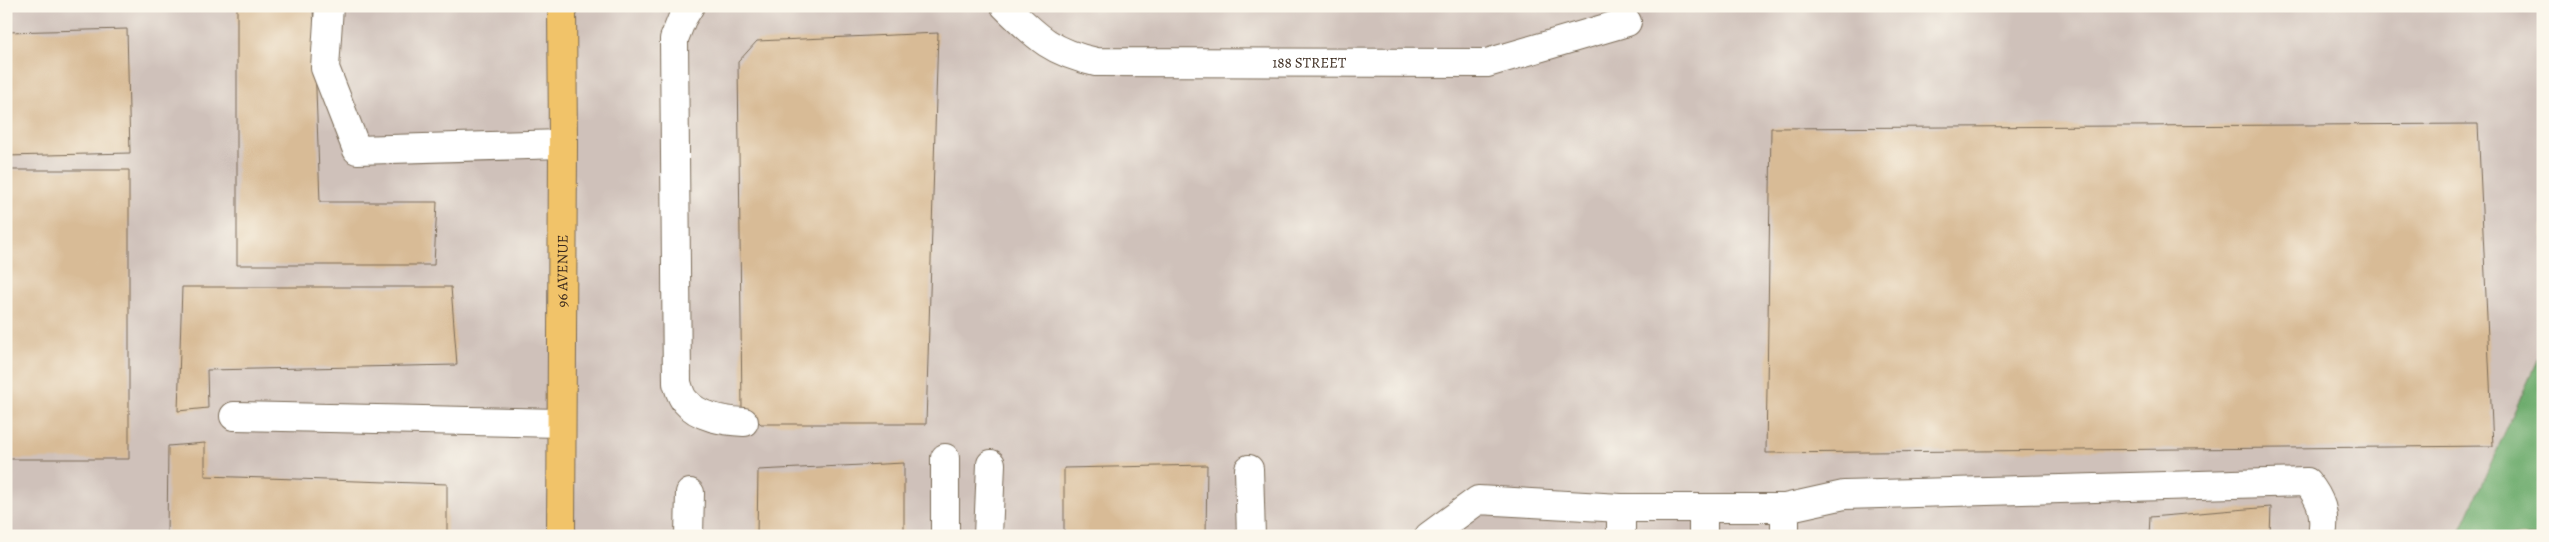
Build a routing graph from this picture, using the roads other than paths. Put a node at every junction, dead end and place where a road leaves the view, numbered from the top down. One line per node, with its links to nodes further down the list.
1 (329, 6): 6 (street)
2 (562, 6): 6 (main road, 96 AVENUE)
3 (690, 6): 8 (street)
4 (1005, 6): 5 (street, 188 STREET)
5 (1627, 22)
6 (563, 144): 9 (main road, 96 AVENUE)
7 (234, 416): 9 (street)
8 (744, 422)
9 (560, 423): 17 (main road, 96 AVENUE)
10 (945, 458): 19 (street)
11 (992, 464): 20 (street)
12 (1249, 469): 21 (street)
13 (690, 493): 18 (street)
14 (1621, 508): 15 (street); 22 (street); 23 (street)
15 (1703, 508): 16 (street); 24 (street)
16 (1785, 508): 25 (street); 26 (street)
17 (560, 536)
18 (689, 536)
19 (945, 536)
20 (988, 536)
21 (1251, 536)
22 (1429, 536)
23 (1621, 536)
24 (1703, 536)
25 (1785, 536)
26 (2322, 536)

